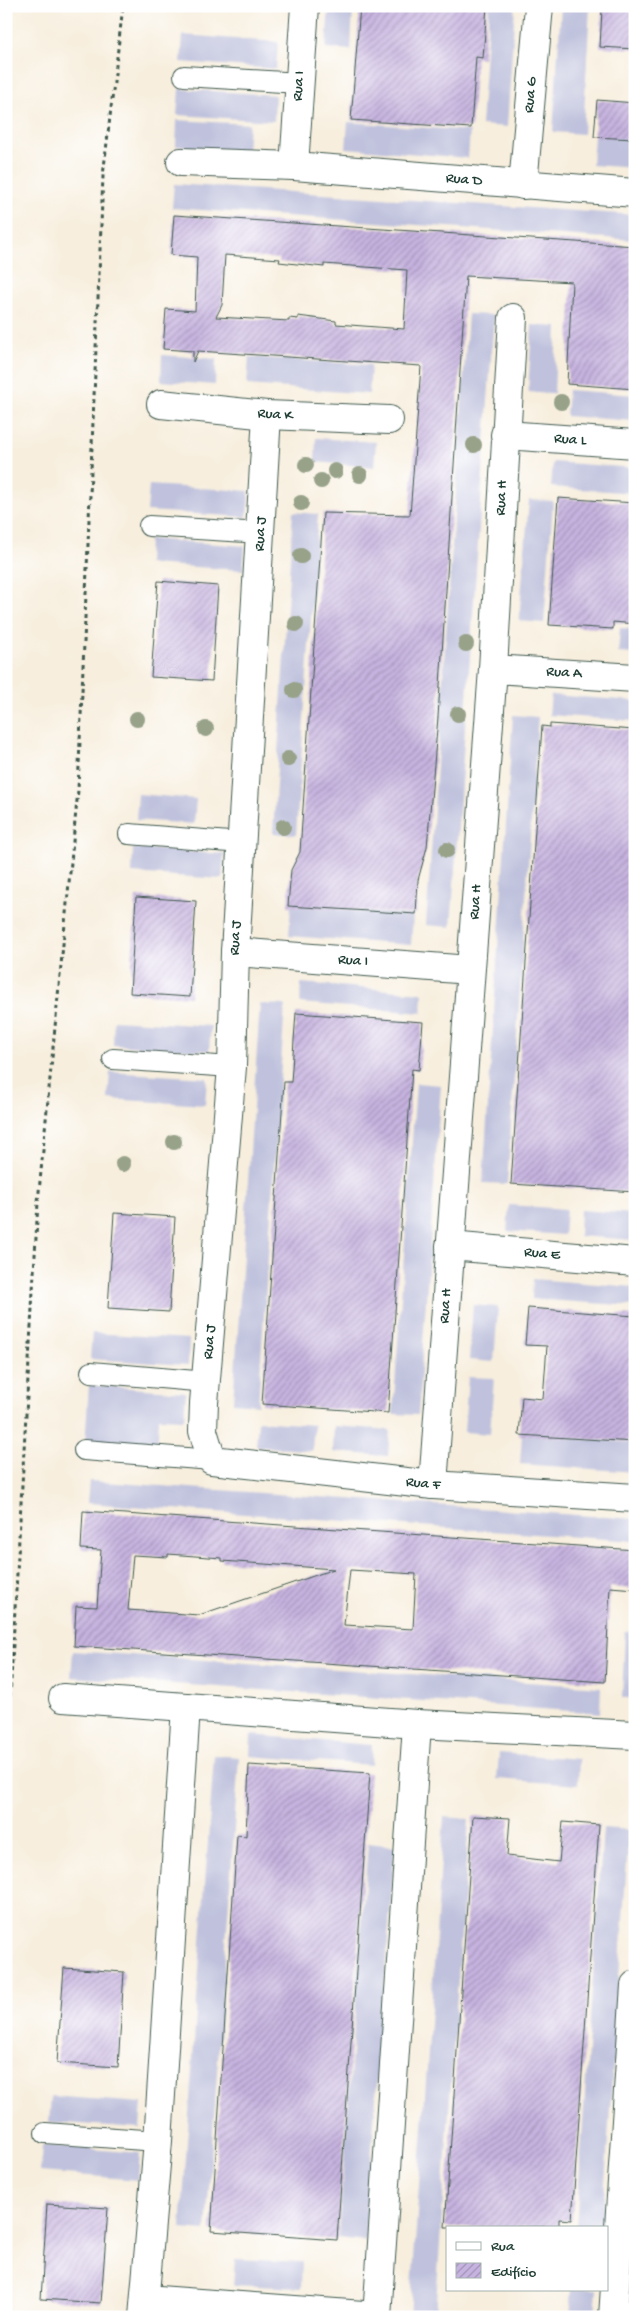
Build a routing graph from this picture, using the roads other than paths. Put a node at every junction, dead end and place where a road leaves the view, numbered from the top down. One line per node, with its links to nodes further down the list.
1 (304, 6): 4 (street, Rua I)
2 (539, 6): 7 (street, Rua G)
3 (184, 76): 4 (lane)
4 (300, 83): 6 (street, Rua I)
5 (181, 162): 6 (street, Rua D)
6 (294, 166): 7 (street, Rua D)
7 (523, 185): 8 (street, Rua D)
8 (635, 193)
9 (513, 318): 13 (street, Rua H)
10 (161, 404): 11 (street, Rua K)
11 (267, 415): 12 (street, Rua K); 16 (street, Rua J)
12 (389, 420)
13 (505, 435): 14 (street, Rua L); 17 (street, Rua H)
14 (635, 444)
15 (149, 526): 16 (lane)
16 (262, 533): 20 (street, Rua J)
17 (494, 669): 18 (street, Rua A); 22 (street, Rua H)
18 (635, 678)
19 (129, 834): 20 (lane)
20 (242, 843): 21 (street, Rua J)
21 (235, 952): 22 (street, Rua I); 24 (street, Rua J)
22 (470, 970): 25 (street, Rua H)
23 (113, 1059): 24 (lane)
24 (232, 1067): 28 (street, Rua J)
25 (450, 1246): 26 (street, Rua E); 31 (street, Rua H)
26 (635, 1262)
27 (91, 1372): 28 (lane)
28 (207, 1382): 30 (street, Rua J)
29 (84, 1450): 30 (lane)
30 (212, 1460): 31 (street, Rua F)
31 (432, 1485): 32 (street, Rua F)
32 (635, 1498)
33 (62, 1698): 34 (street)
34 (186, 1707): 35 (street); 39 (street)
35 (417, 1724): 36 (street); 43 (street)
36 (635, 1735)
37 (635, 1986): 40 (street)
38 (45, 2133): 39 (lane)
39 (158, 2141): 41 (street)
40 (629, 2149): 42 (street)
41 (144, 2308): 43 (street)
42 (620, 2315)
43 (377, 2316)

